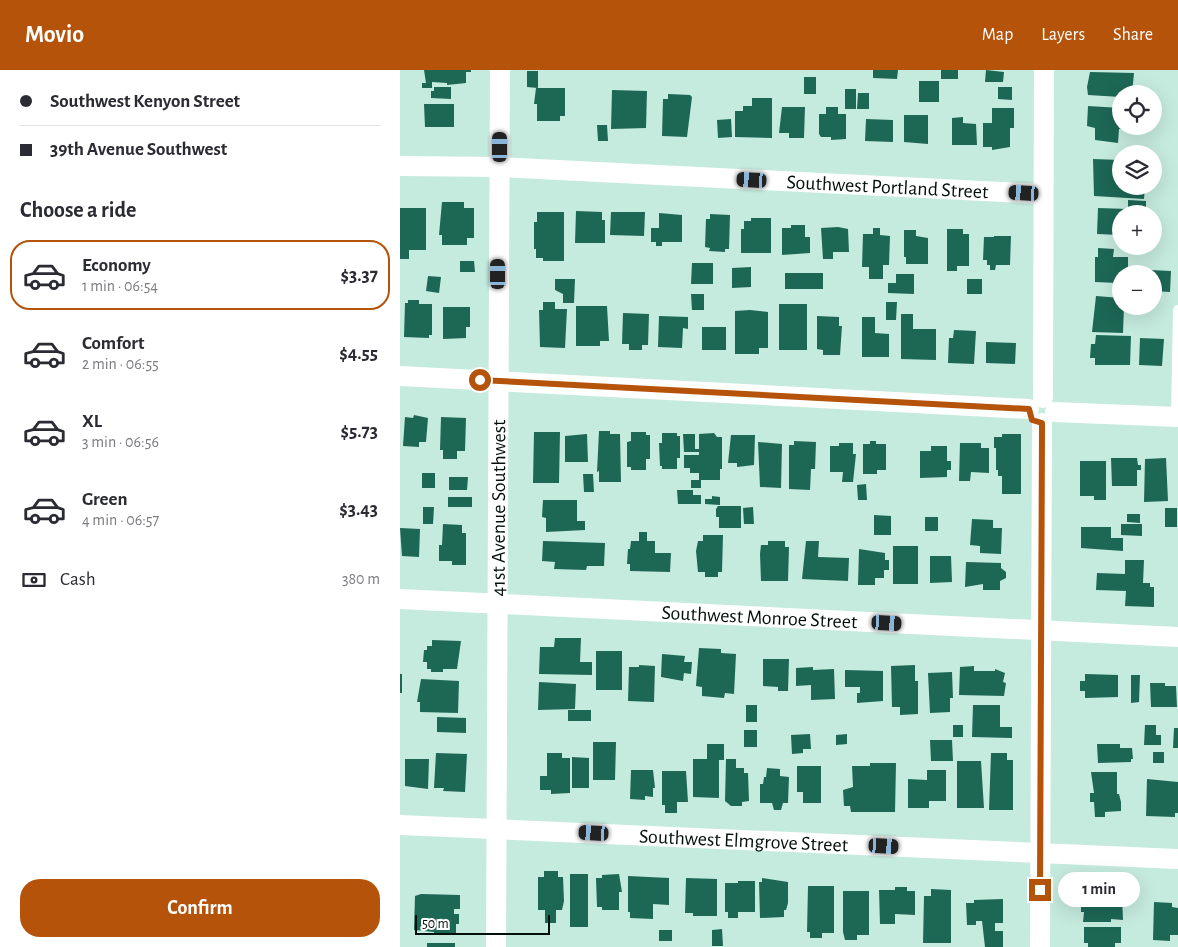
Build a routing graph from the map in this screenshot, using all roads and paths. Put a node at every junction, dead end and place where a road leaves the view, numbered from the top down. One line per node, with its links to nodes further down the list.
1 (500, 70): 4 (street, 41st Avenue Southwest)
2 (1044, 70): 5 (street)
3 (400, 166): 4 (street, Southwest Portland Street)
4 (500, 167): 5 (street, Southwest Portland Street); 8 (street, 41st Avenue Southwest)
5 (1043, 194): 9 (street)
6 (1178, 310): 10 (lane)
7 (400, 376): 8 (street)
8 (497, 381): 9 (street); 12 (street, 41st Avenue Southwest)
9 (1042, 411): 10 (street); 13 (street)
10 (1177, 417)
11 (400, 599): 12 (street, Southwest Monroe Street)
12 (498, 604): 13 (street, Southwest Monroe Street); 16 (street, 41st Avenue Southwest)
13 (1040, 630): 14 (street, Southwest Monroe Street); 17 (street)
14 (1178, 637)
15 (400, 825): 16 (street, Southwest Elmgrove Street)
16 (497, 829): 17 (street, Southwest Elmgrove Street); 19 (street, 41st Avenue Southwest)
17 (1040, 852): 18 (street, Southwest Elmgrove Street); 20 (street)
18 (1178, 859)
19 (496, 947)
20 (1040, 947)

